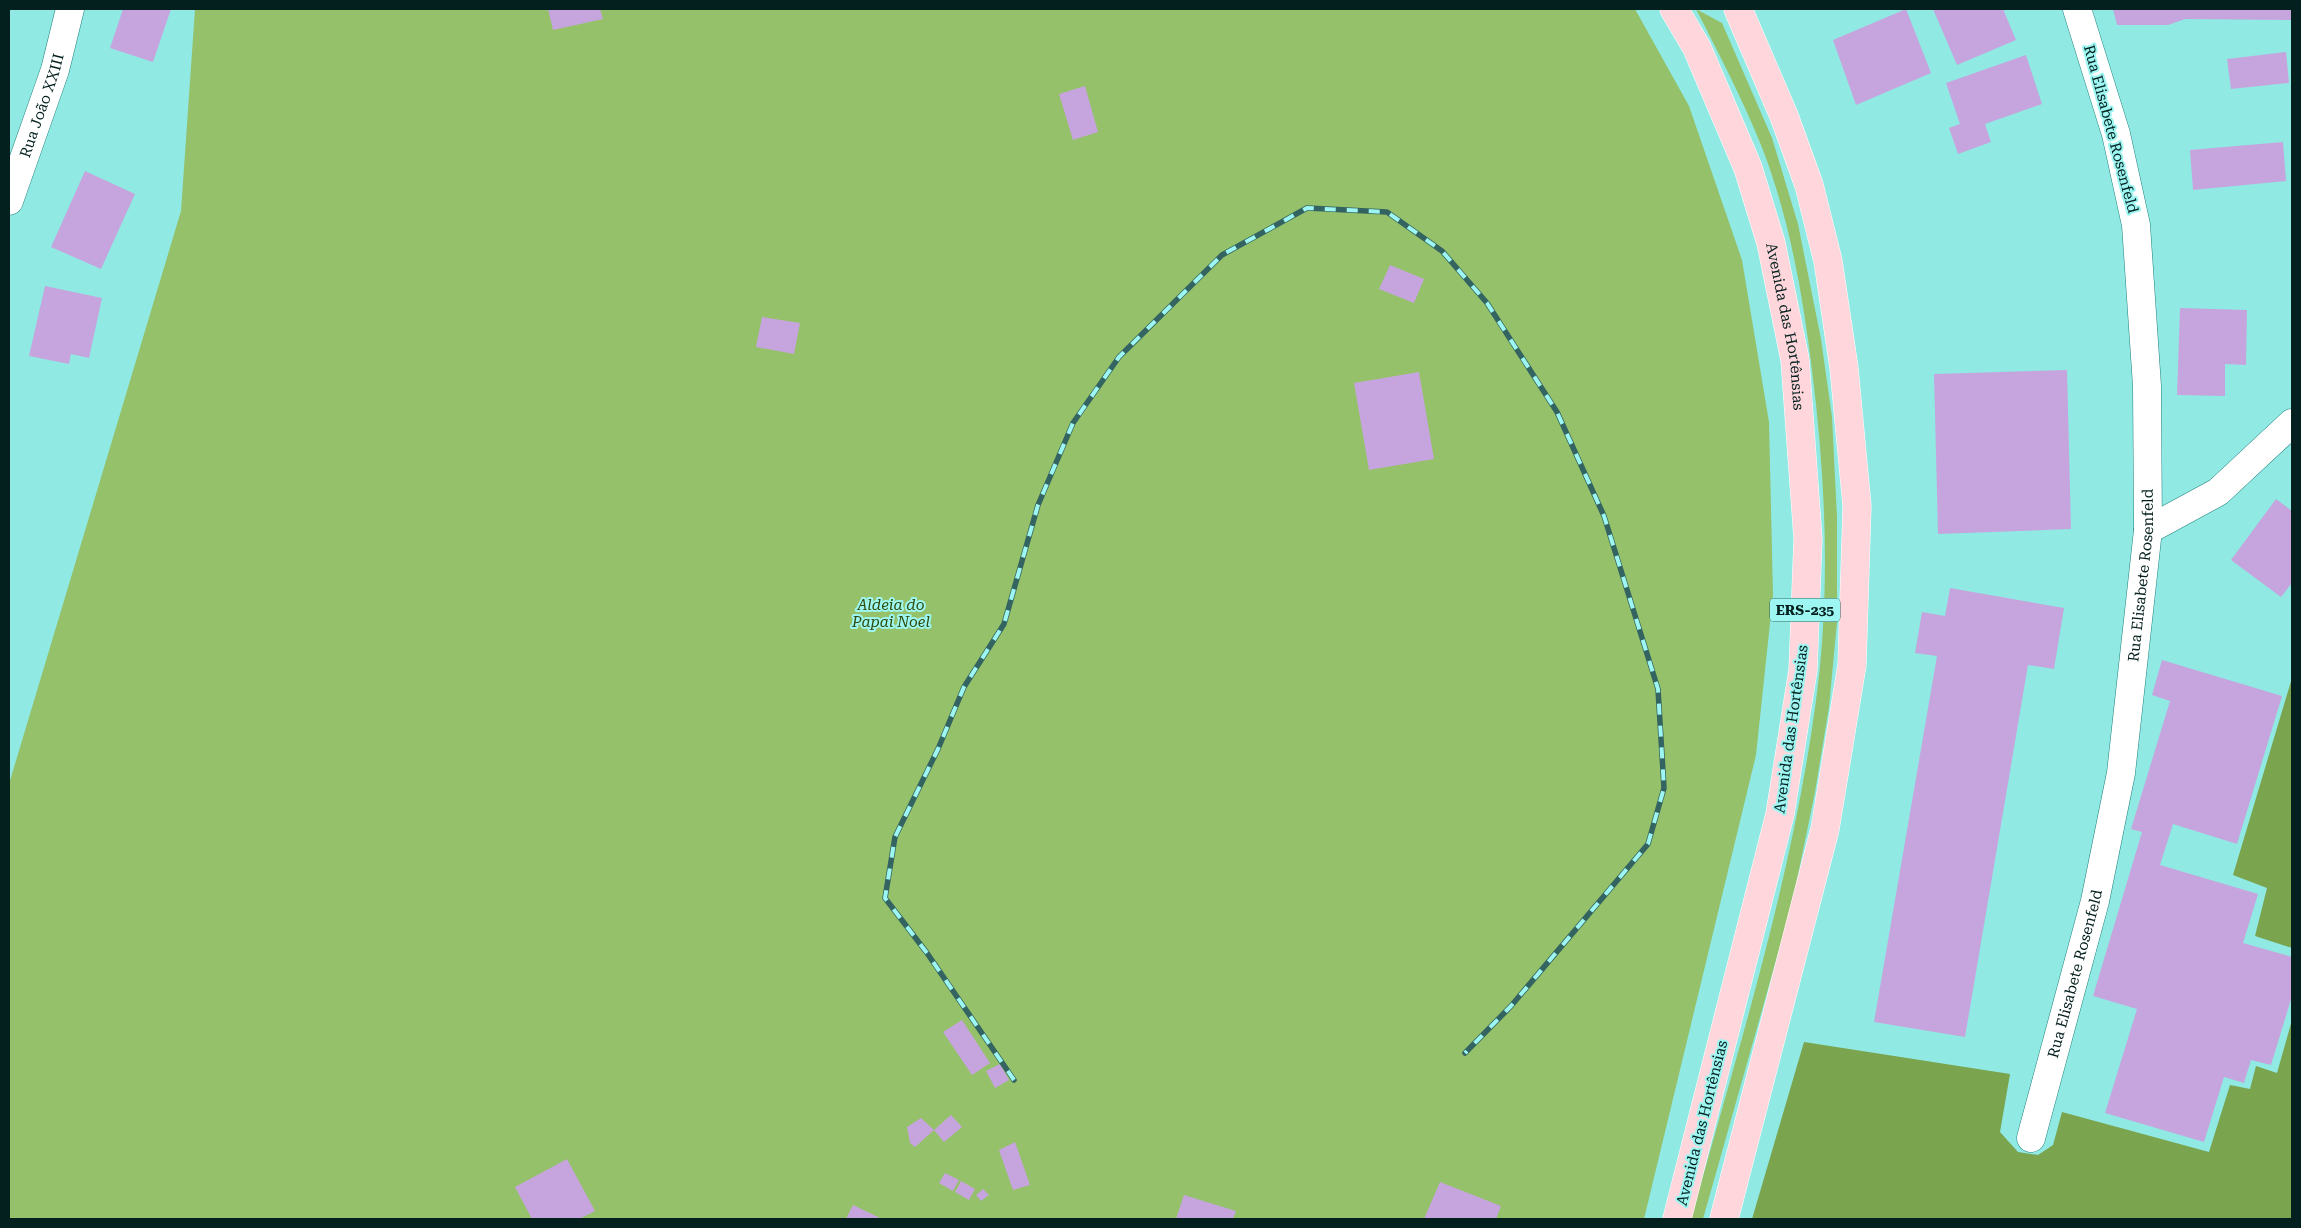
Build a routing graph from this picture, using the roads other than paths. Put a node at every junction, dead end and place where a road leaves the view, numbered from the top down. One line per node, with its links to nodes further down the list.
1 (70, 9): 5 (street, Rua João XXIII)
2 (1674, 9): 9 (main road, Avenida das Hortênsias / ERS-235)
3 (1738, 9): 10 (main road, ERS-235)
4 (2077, 9): 7 (street, Rua Elisabete Rosenfeld)
5 (9, 201)
6 (2292, 423): 7 (street)
7 (2148, 530): 8 (street, Rua Elisabete Rosenfeld)
8 (2031, 1138)
9 (1677, 1219)
10 (1724, 1219)

